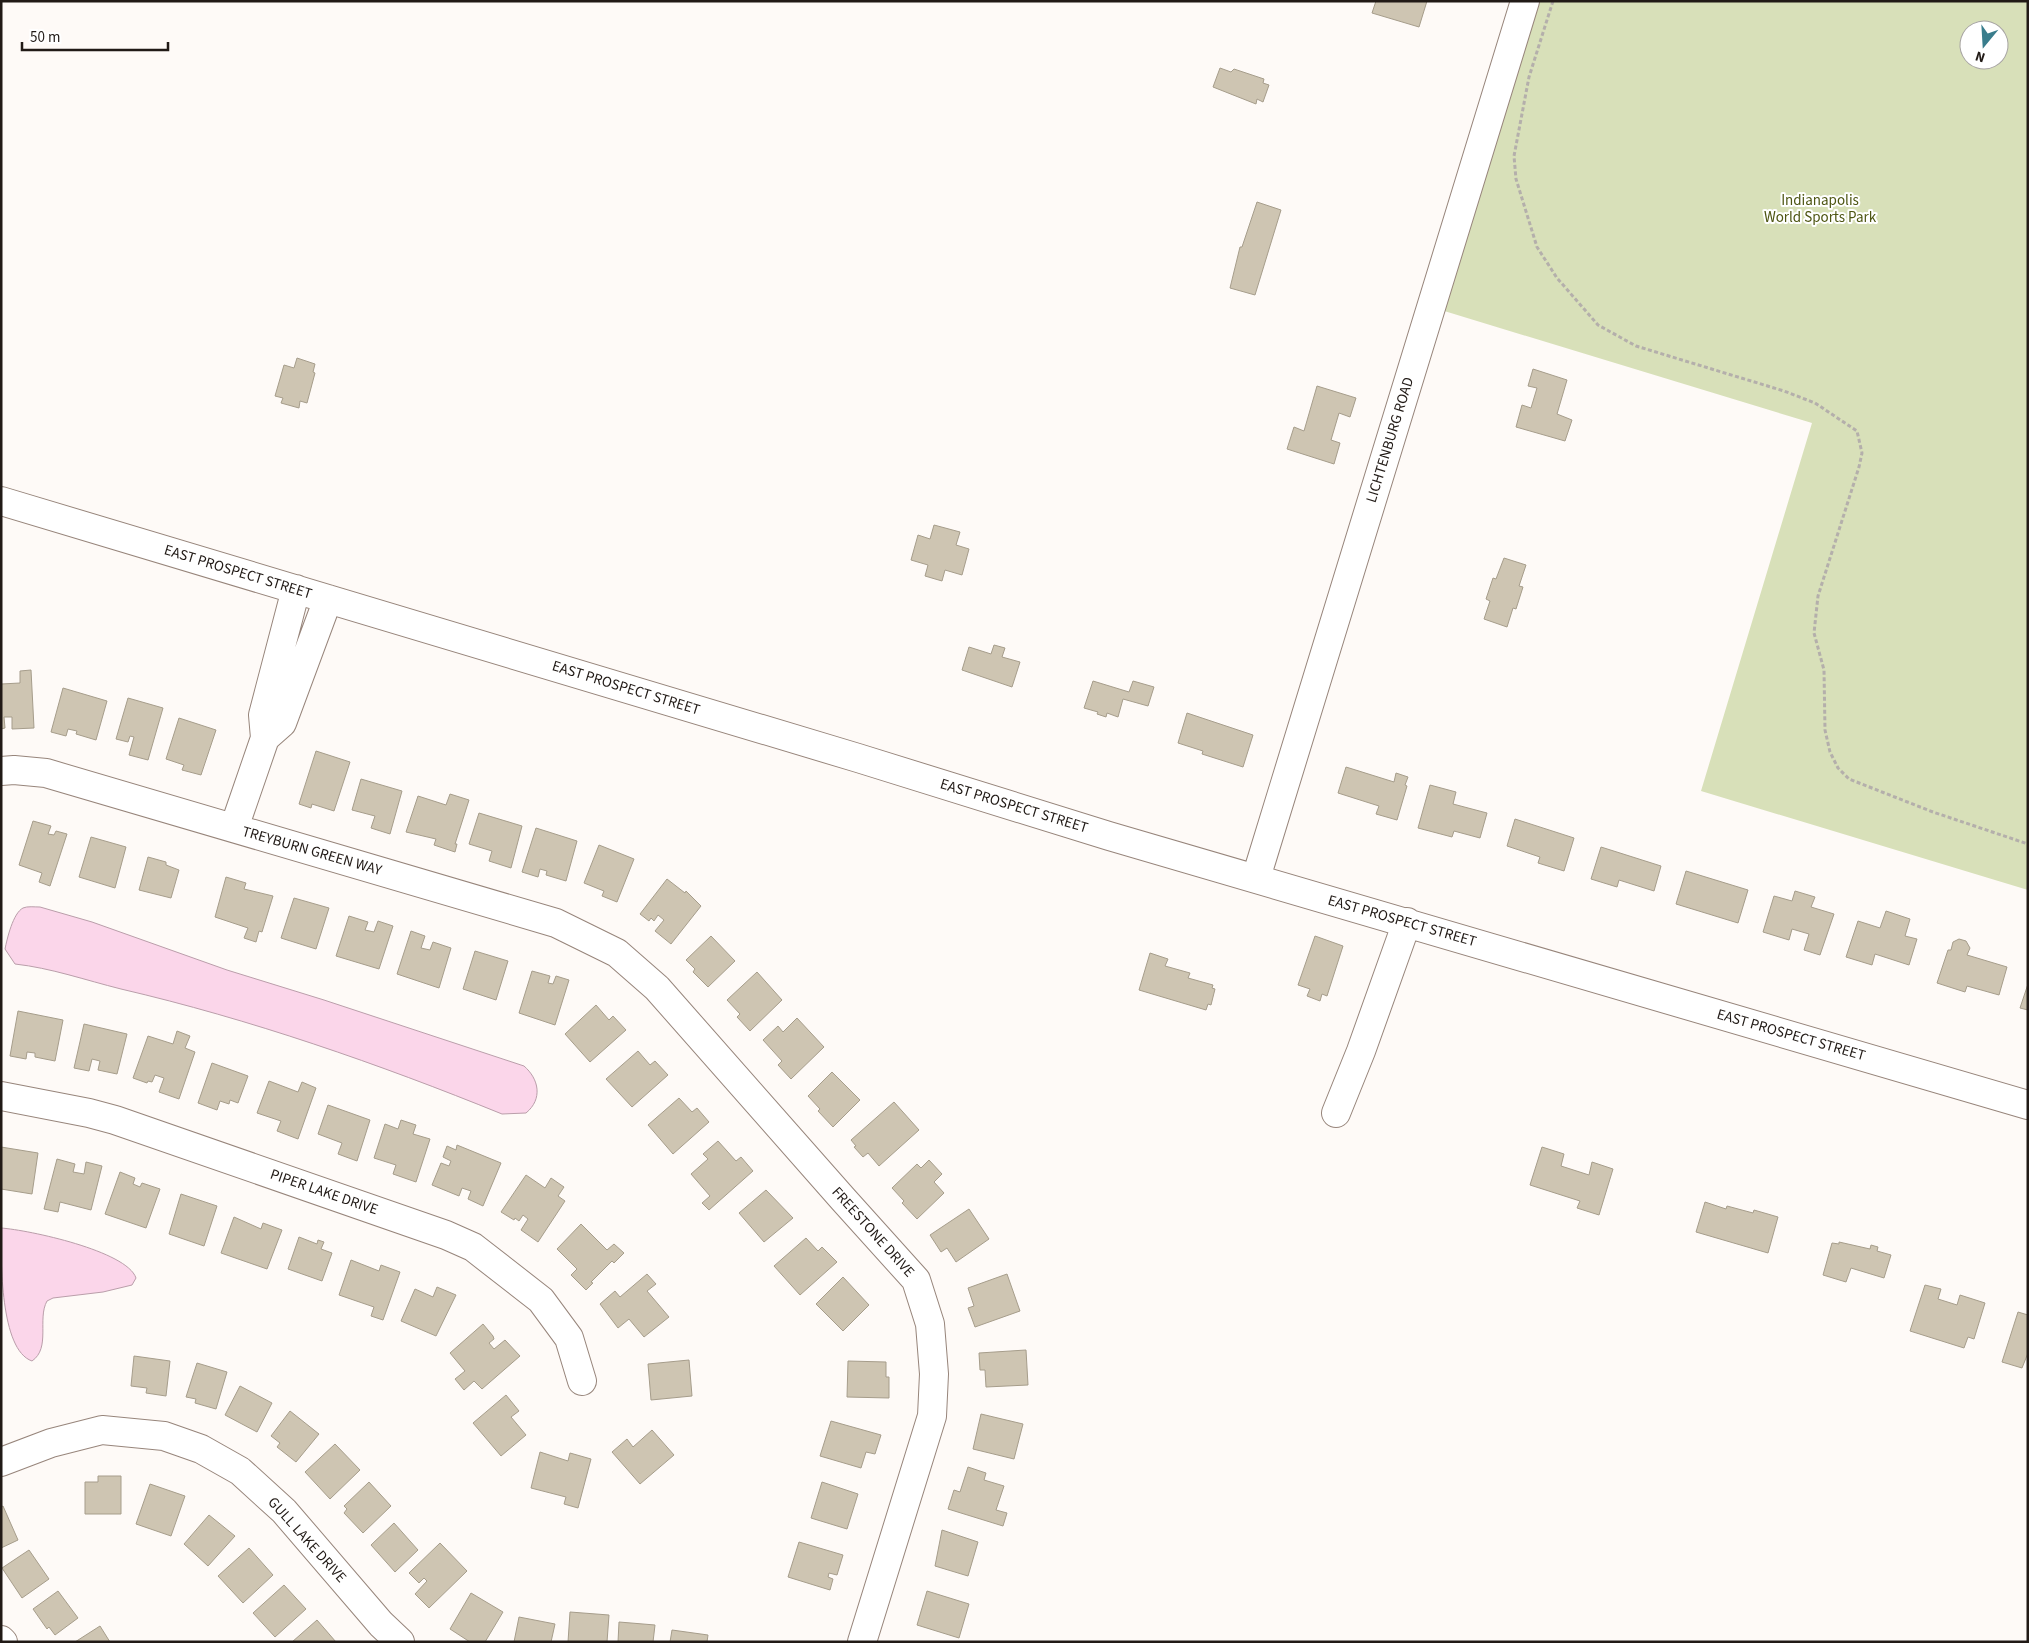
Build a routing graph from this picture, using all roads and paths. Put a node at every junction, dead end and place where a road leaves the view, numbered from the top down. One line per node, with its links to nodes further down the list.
1 (1525, 1): 10 (street, LICHTENBURG ROAD)
2 (1553, 1): 9 (path)
3 (1, 501): 4 (street, EAST PROSPECT STREET)
4 (296, 589): 5 (street, EAST PROSPECT STREET); 6 (street)
5 (328, 599): 6 (street); 10 (street, EAST PROSPECT STREET)
6 (265, 738): 8 (street)
7 (1, 771): 8 (street, TREYBURN GREEN WAY)
8 (234, 828): 12 (street, TREYBURN GREEN WAY)
9 (2028, 844)
10 (1256, 878): 11 (street, EAST PROSPECT STREET)
11 (1407, 922): 14 (street, EAST PROSPECT STREET); 15 (street)
12 (617, 953): 19 (street, FREESTONE DRIVE)
13 (1, 1096): 16 (street, PIPER LAKE DRIVE)
14 (2028, 1105)
15 (1336, 1113)
16 (582, 1381)
17 (1, 1462): 18 (street, GULL LAKE DRIVE)
18 (400, 1642)
19 (862, 1642)

